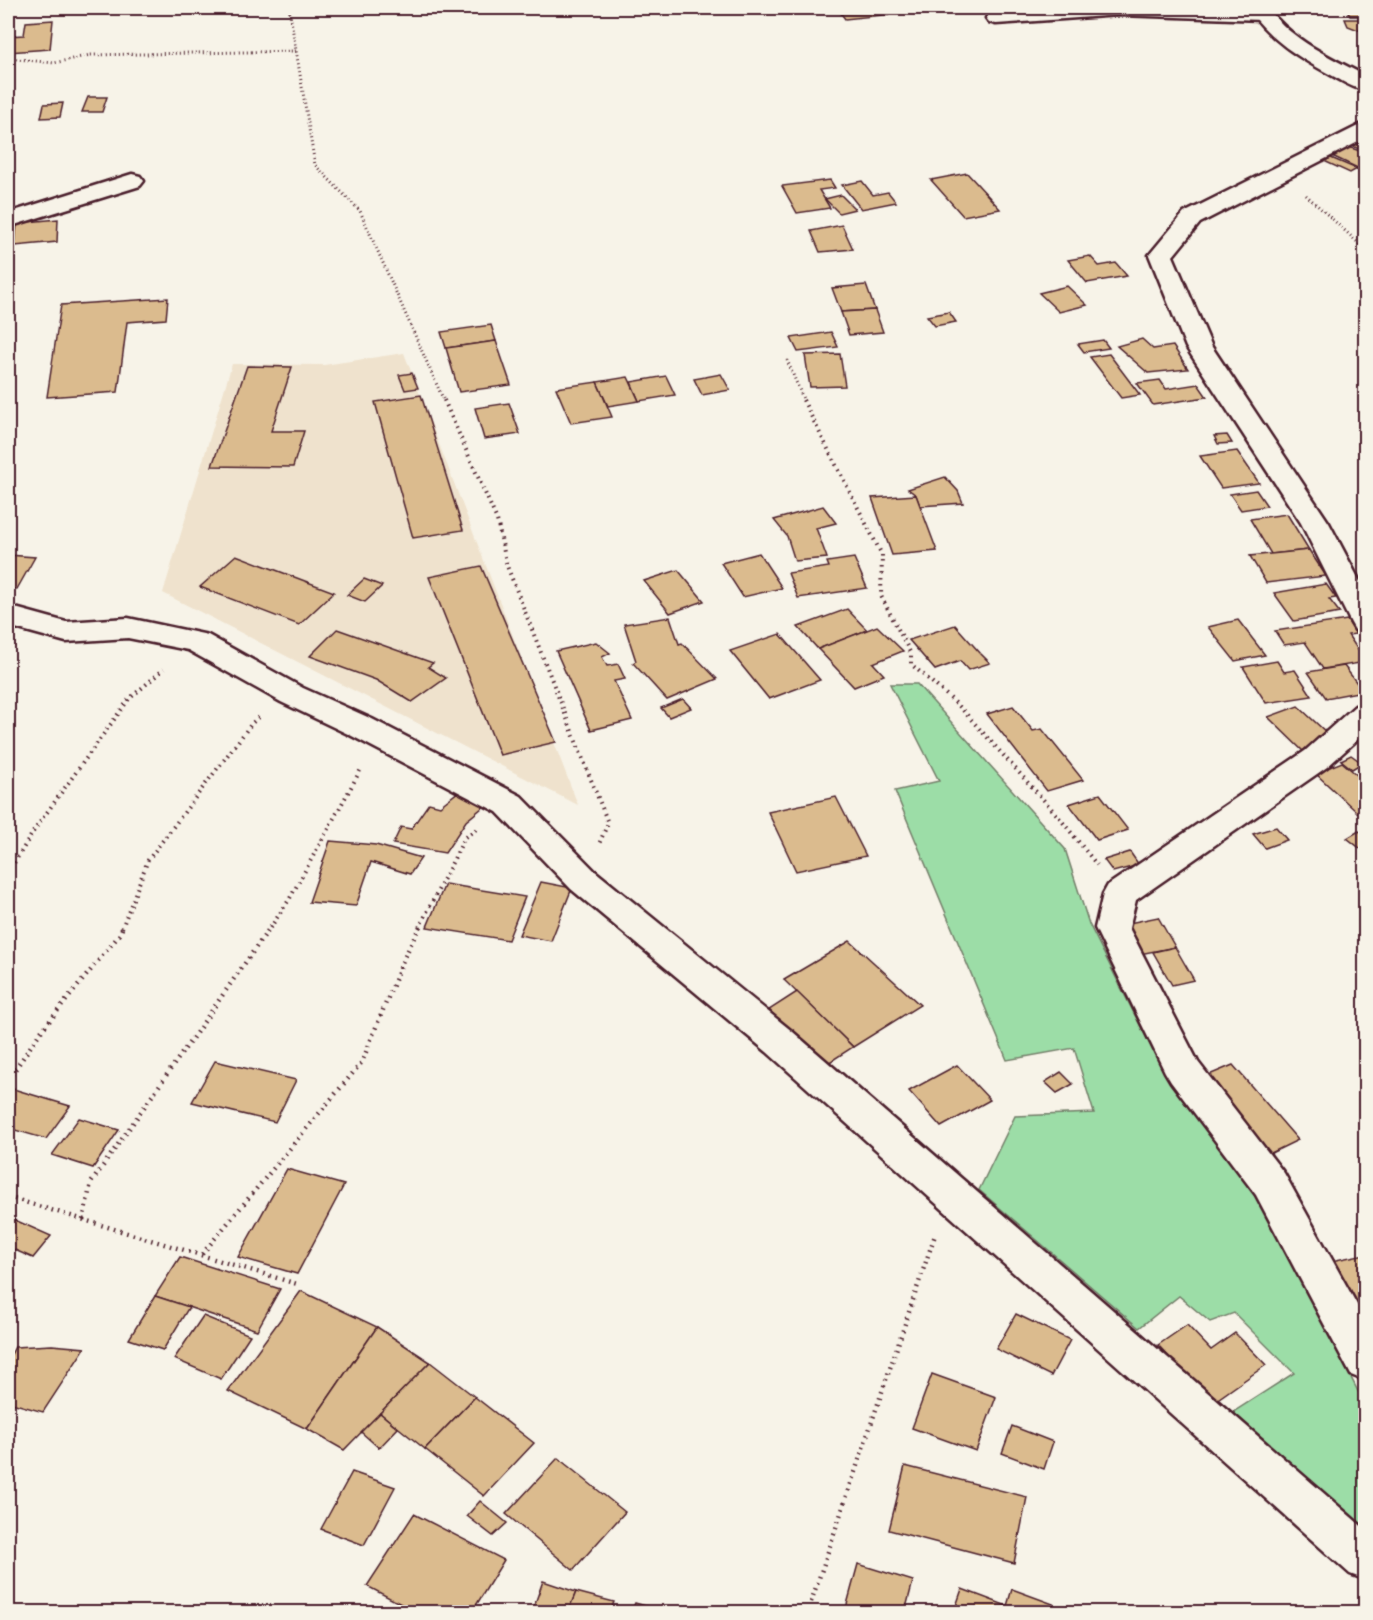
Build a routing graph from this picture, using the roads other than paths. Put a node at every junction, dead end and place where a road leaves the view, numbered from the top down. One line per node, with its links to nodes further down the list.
1 (1260, 11): 2 (street); 3 (street)
2 (996, 18)
3 (1365, 85)
4 (1365, 129): 8 (street)
5 (132, 181): 6 (street)
6 (8, 220)
7 (8, 616): 11 (street)
8 (1365, 623)
9 (1365, 714): 10 (street)
10 (1365, 1362)
11 (1365, 1559)

